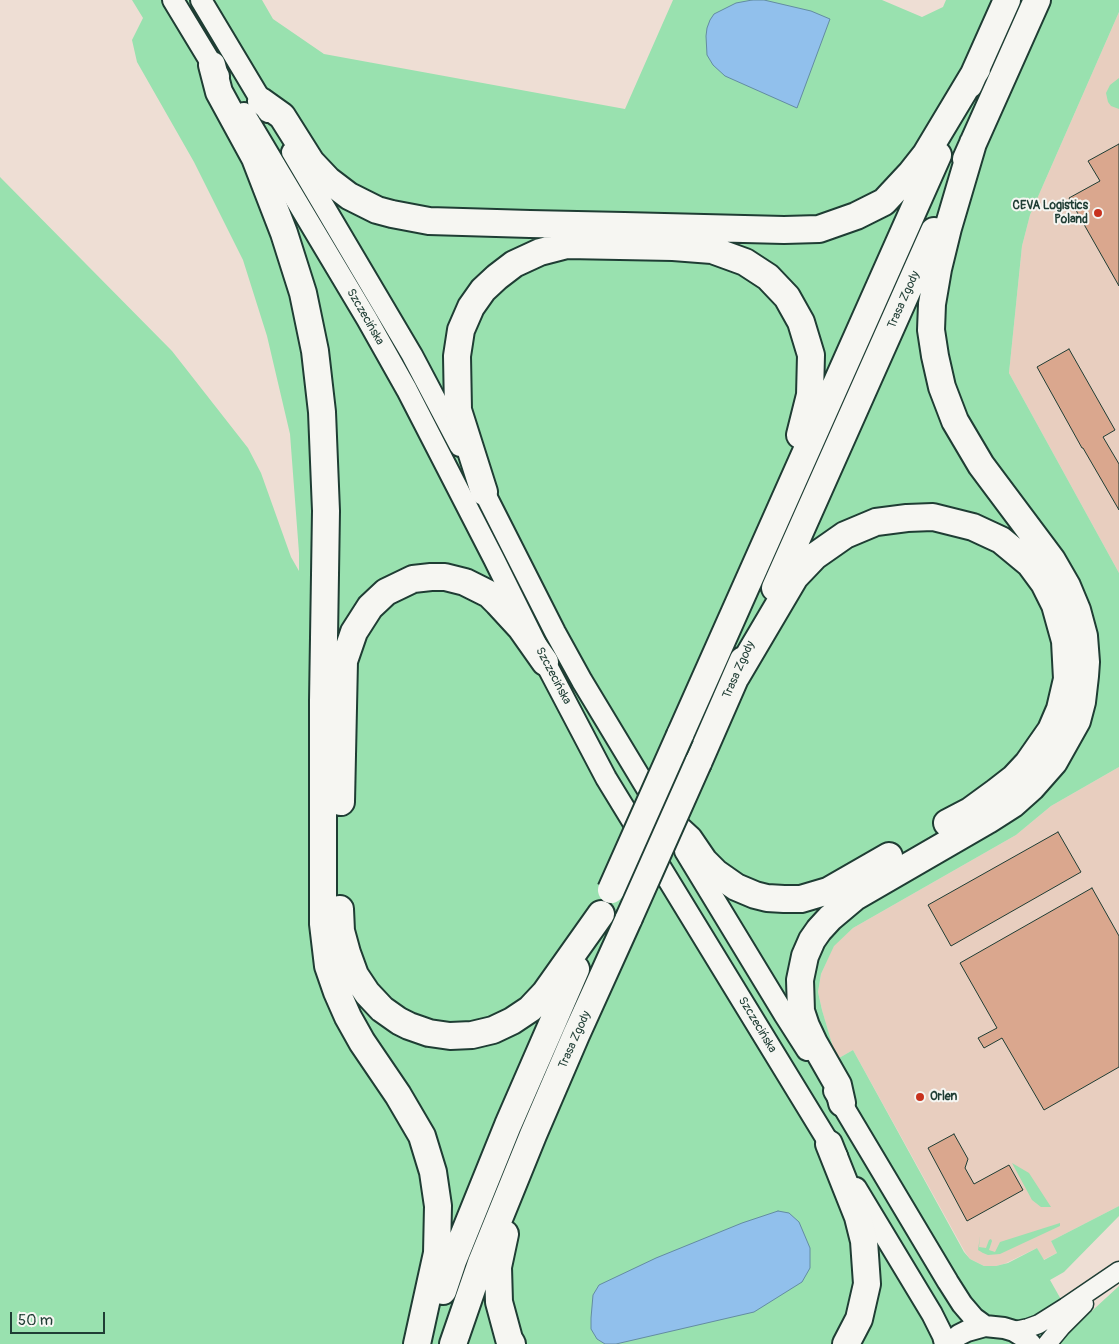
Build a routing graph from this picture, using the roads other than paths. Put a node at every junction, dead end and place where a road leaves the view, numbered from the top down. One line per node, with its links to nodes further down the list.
1 (173, 0): 5 (main road, Szczecińska)
2 (201, 0): 7 (main road, Szczecińska)
3 (1008, 0): 6 (highway)
4 (1037, 0): 8 (highway, Trasa Zgody)
5 (212, 65): 11 (main road, Szczecińska); 21 (highway)
6 (977, 69): 7 (highway); 10 (highway)
7 (261, 101): 9 (main road, Szczecińska)
8 (973, 142): 12 (highway, Trasa Zgody); 15 (highway)
9 (484, 492): 10 (highway); 13 (main road, Szczecińska)
10 (767, 541): 14 (highway, bridge)
11 (545, 662): 14 (highway); 17 (main road, Szczecińska)
12 (736, 677): 13 (highway); 16 (highway, Trasa Zgody, bridge)
13 (664, 816): 15 (main road, Szczecińska)
14 (601, 914): 22 (highway)
15 (842, 1103): 19 (main road, Szczecińska)
16 (533, 1135): 23 (highway, Trasa Zgody); 24 (highway)
17 (829, 1144): 25 (highway); 26 (main road, Szczecińska)
18 (1114, 1275): 20 (street); 29 (street)
19 (985, 1326): 20 (main road); 27 (main road)
20 (1014, 1331): 28 (main road)
21 (417, 1344)
22 (426, 1344)
23 (453, 1344)
24 (512, 1344)
25 (846, 1344)
26 (944, 1344)
27 (949, 1344)
28 (1031, 1344)
29 (1047, 1344)

